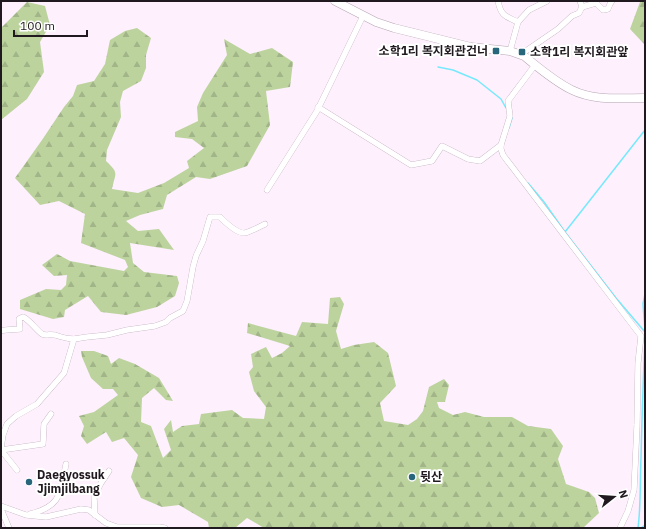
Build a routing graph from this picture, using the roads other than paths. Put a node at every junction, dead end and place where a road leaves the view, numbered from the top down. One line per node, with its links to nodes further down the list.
1 (335, 1): 8 (street)
2 (498, 1): 9 (street)
3 (532, 1): 7 (street)
4 (547, 1): 7 (street)
5 (612, 1): 6 (street)
6 (581, 4): 10 (street)
7 (529, 10): 9 (street)
8 (363, 16): 10 (street); 13 (street)
9 (518, 22): 10 (street)
10 (514, 52): 11 (street)
11 (534, 65): 12 (street); 14 (street)
12 (645, 98)
13 (318, 107): 14 (street); 15 (street)
14 (501, 145): 18 (street)
15 (267, 190)
16 (265, 224): 19 (street)
17 (1, 331): 19 (street)
18 (643, 335): 30 (street)
19 (74, 340): 21 (street)
20 (51, 414): 21 (street)
21 (1, 449): 23 (street)
22 (66, 464): 26 (street)
23 (17, 470)
24 (109, 471): 27 (street)
25 (1, 508): 26 (street); 28 (street)
26 (26, 515): 27 (street)
27 (95, 515): 29 (street)
28 (9, 528)
29 (165, 528)
30 (620, 528)

